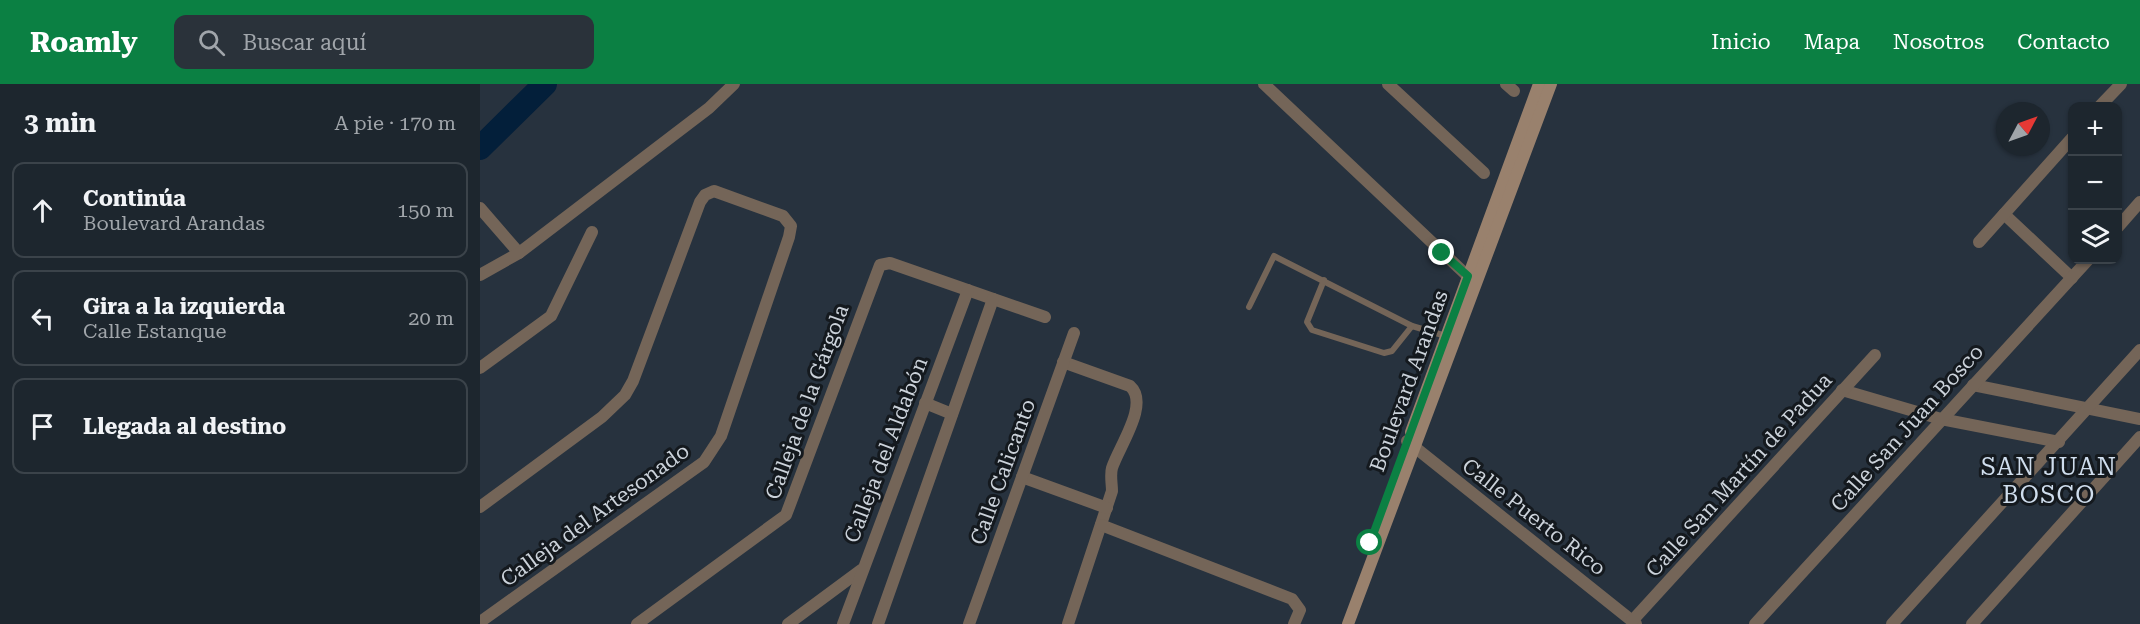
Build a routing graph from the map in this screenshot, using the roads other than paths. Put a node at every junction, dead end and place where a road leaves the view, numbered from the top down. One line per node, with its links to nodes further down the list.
1 (734, 84): 16 (street)
2 (1264, 84): 21 (street)
3 (1388, 84): 9 (street)
4 (1539, 84): 21 (main road, Boulevard Arandas)
5 (1551, 84): 21 (main road, Boulevard Arandas)
6 (2121, 84): 7 (street)
7 (2104, 102)
8 (2068, 144): 12 (street)
9 (1484, 173)
10 (2140, 202): 13 (street)
11 (480, 208): 16 (street)
12 (2004, 214): 15 (street); 19 (street)
13 (2122, 222)
14 (592, 232): 32 (street)
15 (1979, 242)
16 (519, 253): 18 (street)
17 (2084, 264): 19 (street, Calle San Juan Bosco)
18 (480, 275)
19 (2072, 278): 33 (street, Calle San Juan Bosco)
20 (1324, 280): 24 (lane); 26 (lane); 26 (lane)
21 (1472, 280): 28 (main road, Boulevard Arandas); 42 (main road, Boulevard Arandas)
22 (968, 290): 23 (street); 35 (street, Calleja del Aldabón); 50 (street, Calleja de la Gárgola)
23 (993, 299): 25 (street); 37 (street)
24 (1248, 307)
25 (1045, 317)
26 (1412, 326): 28 (lane)
27 (1074, 333): 31 (street, Calle Calicanto)
28 (1446, 336): 42 (main road, Boulevard Arandas)
29 (2140, 350): 36 (street)
30 (1875, 355): 34 (street, Calle San Martín de Padua)
31 (1064, 362): 43 (street, Calle Calicanto); 45 (street)
32 (480, 369)
33 (1973, 386): 36 (street); 38 (street, Calle San Juan Bosco)
34 (1842, 390): 38 (street); 49 (street, Calle San Martín de Padua)
35 (925, 403): 37 (street); 47 (street, Calleja del Aldabón)
36 (2088, 409): 39 (street); 41 (street)
37 (952, 414): 53 (street)
38 (1941, 419): 41 (street); 59 (street, Calle San Juan Bosco)
39 (2140, 419)
40 (2140, 436): 61 (street)
41 (2059, 442): 60 (street)
42 (1411, 444): 49 (street, Calle Puerto Rico); 57 (main road, Boulevard Arandas); 58 (main road, Boulevard Arandas)
43 (1022, 477): 45 (street); 54 (street, Calle Calicanto)
44 (480, 507): 48 (street, Calleja del Artesonado)
45 (1107, 507): 46 (street)
46 (1101, 525): 55 (street); 56 (street)
47 (861, 570): 51 (street); 52 (street, Calleja del Aldabón)
48 (480, 622)
49 (1634, 622)
50 (637, 624)
51 (788, 624)
52 (843, 624)
53 (878, 624)
54 (969, 624)
55 (1068, 624)
56 (1294, 624)
57 (1340, 624)
58 (1348, 624)
59 (1755, 624)
60 (1892, 624)
61 (1972, 624)

